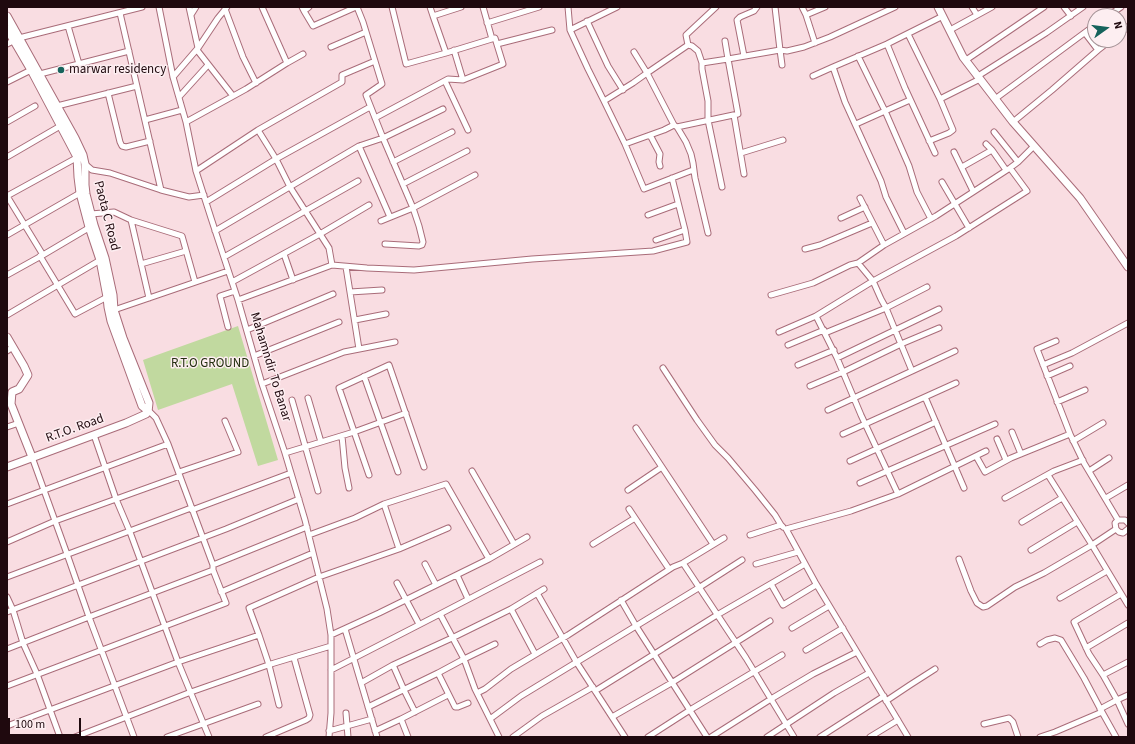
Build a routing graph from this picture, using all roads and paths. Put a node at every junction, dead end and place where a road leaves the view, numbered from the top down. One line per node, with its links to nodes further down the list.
1 (142, 7): 29 (street)
2 (159, 7): 78 (street, Mahamndir To Banar)
3 (189, 7): 30 (street)
4 (196, 7): 30 (street)
5 (262, 7): 69 (street)
6 (309, 7): 28 (street)
7 (357, 7): 28 (street); 44 (street)
8 (430, 7): 34 (street)
9 (461, 7): 34 (street)
10 (483, 7): 38 (street)
11 (539, 7): 38 (street)
12 (617, 7): 37 (street)
13 (716, 7): 53 (street)
14 (757, 7): 64 (street)
15 (775, 7): 58 (street)
16 (802, 7): 31 (street)
17 (825, 7): 31 (street)
18 (895, 7): 50 (street)
19 (938, 7): 35 (street)
20 (972, 7): 32 (street)
21 (992, 7): 32 (street)
22 (1044, 7): 67 (street)
23 (1064, 7): 36 (street)
24 (1083, 7): 36 (street)
25 (226, 8): 56 (street); 83 (street)
26 (394, 8): 62 (street)
27 (570, 8): 42 (street)
28 (303, 9)
29 (120, 13): 39 (street); 60 (street)
30 (191, 15): 56 (street)
31 (806, 15): 50 (street)
32 (977, 15): 43 (street)
33 (7, 16): 49 (street, Paota C Road)
34 (433, 16): 62 (street)
35 (943, 16): 43 (street); 46 (street)
36 (1071, 16): 79 (street)
37 (587, 21): 42 (street); 85 (street)
38 (488, 23): 47 (street)
39 (68, 26): 49 (street); 71 (street)
40 (7, 29): 49 (street)
41 (552, 30): 51 (street)
42 (570, 30): 92 (street)
43 (950, 30): 67 (street)
44 (366, 32): 54 (street); 68 (street)
45 (1085, 33): 59 (street); 90 (street)
46 (908, 34): 52 (street); 89 (street)
47 (492, 39): 51 (street); 57 (street)
48 (725, 40): 66 (street)
49 (13, 41): 75 (street, Paota C Road)
50 (815, 43): 58 (street)
51 (497, 44): 80 (street)
52 (887, 44): 65 (street); 91 (street)
53 (688, 45): 70 (street); 76 (street)
54 (331, 47)
55 (1101, 48): 59 (street)
56 (197, 49): 72 (street); 78 (street)
57 (454, 50): 62 (street); 80 (street)
58 (780, 50): 64 (street); 73 (street)
59 (1098, 50): 105 (street)
60 (129, 51): 71 (street); 84 (street)
61 (634, 52): 76 (street)
62 (446, 53)
63 (303, 54): 69 (street)
64 (744, 56): 66 (street)
65 (858, 56): 74 (street); 98 (street)
66 (728, 59): 70 (street); 99 (street)
67 (966, 60): 79 (street)
68 (375, 61): 95 (street); 109 (street)
69 (287, 63): 83 (street)
70 (702, 63): 102 (street)
71 (80, 64): 75 (street)
72 (208, 65): 87 (street); 88 (street)
73 (782, 65)
74 (833, 67): 77 (street); 107 (street)
75 (35, 70): 82 (street); 94 (street, Paota C Road); 106 (street)
76 (647, 73): 85 (street); 108 (street)
77 (813, 76)
78 (173, 77): 88 (street, Mahamndir To Banar)
79 (979, 78): 89 (street); 90 (street)
80 (463, 80): 81 (street)
81 (445, 81): 100 (street); 110 (street)
82 (7, 82)
83 (256, 83): 87 (street)
84 (137, 86): 86 (street); 101 (street)
85 (623, 90): 92 (street)
86 (108, 93): 94 (street); 116 (street)
87 (233, 96): 104 (street)
88 (179, 97): 97 (street, Mahamndir To Banar)
89 (940, 99): 117 (street)
90 (995, 99): 105 (street)
91 (910, 100): 98 (street); 117 (street)
92 (604, 101): 118 (street)
93 (34, 106): 103 (street)
94 (57, 106): 106 (street, Paota C Road)
95 (370, 107): 100 (street); 129 (street)
96 (443, 109): 114 (street)
97 (182, 110): 101 (street); 104 (street, Mahamndir To Banar)
98 (885, 111): 107 (street); 163 (street)
99 (734, 115): 102 (street); 125 (street)
100 (375, 118): 114 (street)
101 (145, 120): 116 (street)
102 (708, 120): 108 (street); 145 (street)
103 (7, 122)
104 (186, 122): 137 (street, Mahamndir To Banar)
105 (1013, 122): 121 (street)
106 (64, 124): 127 (street, Paota C Road); 128 (street)
107 (856, 124): 173 (street)
108 (676, 126): 113 (street); 136 (street)
109 (258, 130): 129 (street); 137 (street)
110 (468, 130)
111 (452, 132): 130 (street)
112 (994, 132): 131 (street)
113 (650, 135): 118 (street); 133 (street)
114 (383, 138): 120 (street); 130 (street)
115 (784, 140): 125 (street)
116 (150, 141): 146 (street)
117 (929, 141): 126 (street)
118 (625, 144): 140 (street)
119 (986, 144): 122 (street)
120 (359, 146): 144 (street); 161 (street)
121 (1034, 146): 131 (street); 189 (street)
122 (992, 150): 134 (street); 135 (street)
123 (467, 151): 143 (street)
124 (954, 152): 134 (street)
125 (741, 153): 138 (street)
126 (935, 153)
127 (80, 156): 132 (street, Paota C Road); 148 (street); 150 (street)
128 (7, 157)
129 (276, 159): 144 (street); 152 (street)
130 (393, 162): 143 (street)
131 (1018, 162): 135 (street)
132 (85, 164): 146 (street); 159 (street, Paota C Road)
133 (660, 166)
134 (962, 167): 147 (street)
135 (1008, 169): 147 (street); 169 (street)
136 (693, 170): 140 (street); 172 (street)
137 (196, 171): 149 (street, Mahamndir To Banar)
138 (744, 174)
139 (475, 175): 157 (street)
140 (672, 178): 153 (street)
141 (358, 181): 158 (street)
142 (942, 182): 154 (street)
143 (403, 184): 157 (street)
144 (290, 187): 158 (street); 171 (street)
145 (722, 187)
146 (161, 190): 149 (street)
147 (973, 192): 154 (street)
148 (80, 193): 167 (street); 168 (street)
149 (204, 195): 152 (street, Mahamndir To Banar)
150 (7, 196): 167 (street)
151 (860, 198): 156 (street)
152 (206, 202): 171 (street, Mahamndir To Banar)
153 (678, 204): 160 (street); 170 (street)
154 (955, 204): 163 (street); 169 (street)
155 (369, 205): 174 (street)
156 (865, 207): 162 (street); 166 (street)
157 (413, 208): 161 (street); 177 (street)
158 (305, 211): 174 (street); 183 (street)
159 (91, 214): 164 (street); 168 (street, Paota C Road)
160 (648, 215)
161 (390, 218): 165 (street)
162 (841, 218)
163 (931, 219): 173 (street)
164 (131, 220): 180 (street); 186 (street)
165 (381, 221)
166 (872, 223): 178 (street); 179 (street)
167 (24, 225): 175 (street); 182 (street)
168 (91, 226): 182 (street); 184 (street, Paota C Road)
169 (969, 228): 195 (street)
170 (685, 230): 176 (street); 188 (street)
171 (215, 231): 183 (street, Mahamndir To Banar)
172 (708, 232)
173 (904, 233): 178 (street)
174 (320, 234): 181 (street); 187 (street)
175 (7, 235)
176 (656, 240)
177 (385, 244)
178 (884, 245): 185 (street)
179 (805, 249)
180 (186, 251): 186 (street); 193 (street)
181 (284, 254): 192 (street); 194 (street)
182 (41, 255): 191 (street); 196 (street)
183 (224, 257): 190 (street, Mahamndir To Banar)
184 (102, 259): 196 (street); 203 (street, Paota C Road)
185 (858, 263): 195 (street); 202 (street)
186 (141, 264): 204 (street)
187 (332, 265): 188 (street); 192 (street)
188 (346, 266): 200 (street)
189 (1128, 267)
190 (228, 271): 193 (street); 194 (street, Mahamndir To Banar)
191 (7, 275)
192 (293, 280): 205 (street)
193 (195, 282): 204 (street)
194 (232, 282): 199 (street, Mahamndir To Banar)
195 (873, 282): 206 (street); 211 (street)
196 (58, 286): 203 (street); 210 (street)
197 (927, 286): 206 (street)
198 (382, 290): 200 (street)
199 (235, 291): 205 (street, Mahamndir To Banar); 215 (street)
200 (350, 292): 212 (street)
201 (333, 294): 218 (street)
202 (771, 295)
203 (110, 296): 208 (street, Paota C Road); 251 (street)
204 (149, 298): 208 (street)
205 (238, 300): 218 (street, Mahamndir To Banar)
206 (886, 308): 217 (street); 219 (street)
207 (938, 309): 217 (street)
208 (114, 310): 251 (street, Paota C Road)
209 (386, 314): 212 (street)
210 (7, 315)
211 (816, 316): 219 (street); 220 (street)
212 (355, 320): 227 (street)
213 (339, 322): 230 (street)
214 (1128, 323): 233 (street)
215 (228, 327)
216 (939, 328): 224 (street)
217 (895, 329): 224 (street); 231 (street)
218 (246, 330): 230 (street, Mahamndir To Banar)
219 (824, 331): 225 (street); 228 (street)
220 (778, 332)
221 (7, 337): 226 (street)
222 (1056, 341): 233 (street)
223 (395, 342): 227 (street)
224 (901, 344): 236 (street); 237 (street)
225 (788, 345)
226 (10, 349): 244 (street)
227 (359, 349): 241 (street)
228 (834, 350): 231 (street); 232 (street)
229 (955, 351): 236 (street)
230 (254, 356): 241 (street, Mahamndir To Banar)
231 (837, 358): 237 (street)
232 (798, 365)
233 (1043, 365): 239 (street)
234 (1070, 366): 239 (street)
235 (663, 368): 321 (street)
236 (912, 371): 247 (street)
237 (843, 372): 242 (street); 247 (street)
238 (364, 376): 252 (street); 256 (street); 262 (street)
239 (1047, 376): 249 (street)
240 (956, 383): 245 (street)
241 (262, 384): 276 (street, Mahamndir To Banar)
242 (810, 386)
243 (1085, 390): 249 (street)
244 (10, 393): 255 (street)
245 (925, 397): 254 (street); 258 (street)
246 (308, 398): 270 (street)
247 (854, 398): 250 (street); 258 (street)
248 (292, 400): 273 (street)
249 (1057, 402): 265 (street)
250 (828, 410)
251 (147, 411): 266 (street, R.T.O. Road); 271 (street)
252 (406, 413): 256 (street); 286 (street)
253 (226, 421): 294 (street)
254 (936, 422): 272 (street); 274 (street)
255 (19, 423): 260 (street); 279 (street)
256 (380, 423): 262 (street); 292 (street)
257 (1103, 423): 269 (street)
258 (866, 424): 264 (street); 274 (street)
259 (995, 424): 272 (street)
260 (7, 427)
261 (636, 428): 287 (street)
262 (354, 432): 267 (street); 295 (street)
263 (1012, 432): 277 (street)
264 (843, 434)
265 (1070, 434): 269 (street); 277 (street)
266 (94, 435): 279 (street, R.T.O. Road); 288 (street)
267 (342, 436): 270 (street); 299 (street)
268 (997, 439): 281 (street)
269 (1073, 441): 282 (street)
270 (321, 442): 273 (street)
271 (168, 444): 288 (street); 294 (street)
272 (946, 445): 284 (street); 290 (street)
273 (305, 447): 276 (street); 303 (street)
274 (877, 449): 283 (street); 290 (street)
275 (986, 451): 278 (street)
276 (285, 453): 293 (street, Mahamndir To Banar)
277 (1021, 454): 281 (street)
278 (976, 456): 281 (street); 284 (street)
279 (32, 457): 285 (street, R.T.O. Road); 301 (street)
280 (1109, 458): 291 (street)
281 (1006, 460)
282 (1083, 460): 291 (street); 296 (street)
283 (850, 461)
284 (954, 466): 300 (street); 304 (street)
285 (7, 467)
286 (424, 467)
287 (662, 467): 302 (street); 334 (street)
288 (105, 468): 301 (street); 308 (street)
289 (472, 470): 332 (street)
290 (887, 471): 297 (street); 304 (street)
291 (1089, 471): 307 (street)
292 (398, 472)
293 (291, 473): 309 (street, Mahamndir To Banar); 312 (street)
294 (179, 474): 308 (street); 312 (street)
295 (369, 475)
296 (1048, 475): 305 (street); 306 (street)
297 (860, 483)
298 (1128, 485): 307 (street)
299 (349, 488)
300 (964, 488)
301 (44, 490): 310 (street); 316 (street)
302 (628, 490)
303 (318, 491)
304 (898, 494): 321 (street)
305 (1005, 498)
306 (1062, 498): 317 (street); 318 (street)
307 (1106, 498): 315 (street)
308 (116, 499): 316 (street); 324 (street)
309 (299, 499): 320 (street, Mahamndir To Banar); 329 (street)
310 (7, 504)
311 (384, 504): 326 (street); 336 (street); 341 (street)
312 (192, 509): 324 (street); 329 (street)
313 (629, 509): 314 (street)
314 (634, 518): 333 (street); 351 (street)
315 (1118, 520): 319 (street); 323 (street)
316 (55, 522): 331 (street); 340 (street)
317 (1022, 522)
318 (1077, 522): 335 (street); 337 (street)
319 (1128, 523)
320 (307, 527): 326 (street, Mahamndir To Banar); 350 (street)
321 (783, 527): 327 (street); 339 (street)
322 (448, 528): 336 (street)
323 (1116, 529): 325 (street); 335 (street)
324 (130, 532): 340 (street); 344 (street)
325 (1127, 532)
326 (309, 535): 338 (street, Mahamndir To Banar)
327 (750, 535)
328 (527, 537): 332 (street)
329 (202, 538): 344 (street); 350 (street)
330 (724, 538): 334 (street)
331 (7, 542)
332 (514, 544): 341 (street)
333 (593, 544)
334 (713, 544): 346 (street)
335 (1092, 545): 343 (street); 352 (street)
336 (399, 549): 355 (street)
337 (1031, 550)
338 (313, 552): 355 (street, Mahamndir To Banar); 363 (street)
339 (798, 552): 348 (street); 349 (street)
340 (68, 554): 354 (street); 360 (street)
341 (489, 559): 353 (street)
342 (742, 560): 361 (street)
343 (959, 560)
344 (141, 562): 360 (street); 364 (street)
345 (540, 562): 369 (street)
346 (684, 563): 351 (street); 361 (street)
347 (425, 564): 358 (street)
348 (756, 564)
349 (805, 564): 357 (street); 359 (street)
350 (213, 567): 363 (street); 364 (street)
351 (669, 569): 371 (street)
352 (1107, 571): 366 (street); 368 (street)
353 (456, 575): 358 (street); 369 (street)
354 (7, 577)
355 (319, 577): 388 (street); 389 (street, Mahamndir To Banar)
356 (398, 583): 370 (street)
357 (771, 584): 359 (street); 378 (street)
358 (436, 585): 370 (street)
359 (816, 585): 373 (street)
360 (78, 586): 375 (street); 379 (street)
361 (700, 587): 378 (street); 384 (street)
362 (544, 590): 365 (street)
363 (221, 592): 383 (street)
364 (152, 593): 379 (street); 383 (street)
365 (537, 593): 374 (street); 390 (street)
366 (1121, 594): 372 (street); 397 (street)
367 (7, 597): 375 (street)
368 (1060, 598)
369 (468, 599): 377 (street)
370 (406, 600): 382 (street); 387 (street)
371 (621, 600): 384 (street); 390 (street)
372 (1128, 605)
373 (829, 606): 385 (street); 386 (street)
374 (511, 609): 391 (street); 402 (street)
375 (13, 610): 376 (street); 392 (street)
376 (7, 612)
377 (440, 614): 382 (street); 391 (street)
378 (717, 615): 393 (street); 403 (street)
379 (89, 617): 392 (street); 399 (street)
380 (770, 621): 393 (street)
381 (1128, 623): 397 (street)
382 (420, 624): 406 (street)
383 (164, 626): 399 (street); 408 (street)
384 (636, 626): 403 (street); 410 (street)
385 (792, 628)
386 (843, 628): 400 (street); 401 (street)
387 (345, 629): 389 (street); 406 (street)
388 (259, 635): 408 (street); 411 (street)
389 (331, 635): 396 (street, Mahamndir To Banar)
390 (563, 637): 402 (street); 410 (street)
391 (452, 638): 407 (street); 412 (street)
392 (23, 643): 398 (street); 418 (street)
393 (736, 643): 415 (street); 420 (street)
394 (495, 644): 407 (street)
395 (1040, 644): 439 (street)
396 (331, 646): 405 (street); 414 (street, Mahamndir To Banar)
397 (1086, 648): 419 (street)
398 (7, 649)
399 (101, 650): 418 (street); 423 (street)
400 (806, 650)
401 (857, 652): 417 (street); 431 (street)
402 (535, 654): 427 (street)
403 (655, 654): 420 (street); 424 (street)
404 (782, 655): 415 (street)
405 (294, 658): 411 (street); 461 (street)
406 (354, 658): 414 (street); 421 (street)
407 (464, 659): 416 (street); 427 (street)
408 (178, 662): 423 (street); 426 (street)
409 (1128, 662): 419 (street)
410 (577, 663): 424 (street); 446 (street)
411 (269, 665): 426 (street); 435 (street)
412 (393, 665): 421 (street); 425 (street)
413 (936, 669): 430 (street)
414 (331, 670): 454 (street, Mahamndir To Banar)
415 (754, 672): 431 (street); 438 (street)
416 (438, 673): 425 (street); 428 (street)
417 (869, 673): 430 (street); 451 (street)
418 (37, 674): 422 (street); 437 (street)
419 (1103, 675): 432 (street)
420 (672, 682): 438 (street); 443 (street)
421 (361, 683): 436 (street)
422 (7, 686)
423 (115, 686): 437 (street); 442 (street)
424 (594, 689): 443 (street); 466 (street)
425 (404, 690): 436 (street); 440 (street)
426 (191, 692): 442 (street); 448 (street)
427 (477, 693): 446 (street)
428 (448, 695): 433 (street); 440 (street)
429 (1128, 695): 432 (street)
430 (885, 698): 447 (street); 473 (street)
431 (771, 699): 451 (street); 470 (street)
432 (1117, 700): 439 (street); 450 (street)
433 (468, 703)
434 (258, 704): 448 (street)
435 (279, 705)
436 (368, 707): 444 (street)
437 (50, 709): 452 (street); 456 (street)
438 (690, 710): 468 (street); 469 (street)
439 (1101, 710): 477 (street); 478 (street)
440 (415, 712): 445 (street)
441 (346, 713): 453 (street)
442 (127, 717): 457 (street); 458 (street)
443 (612, 717): 467 (street)
444 (372, 719): 453 (street); 455 (street)
445 (401, 719): 455 (street); 464 (street)
446 (490, 719): 465 (street)
447 (898, 720): 474 (street); 475 (street)
448 (204, 724): 459 (street); 460 (street)
449 (984, 724): 476 (street)
450 (1128, 724)
451 (787, 725): 471 (street); 472 (street)
452 (7, 726)
453 (346, 726): 454 (street); 463 (street)
454 (329, 731): 462 (street, Mahamndir To Banar)
455 (376, 734)
456 (60, 737)
457 (76, 737)
458 (134, 737)
459 (167, 737)
460 (209, 737)
461 (266, 737)
462 (329, 737)
463 (348, 737)
464 (408, 737)
465 (499, 737)
466 (513, 737)
467 (625, 737)
468 (648, 737)
469 (707, 737)
470 (712, 737)
471 (767, 737)
472 (794, 737)
473 (820, 737)
474 (870, 737)
475 (908, 737)
476 (1018, 737)
477 (1040, 737)
478 (1116, 737)

